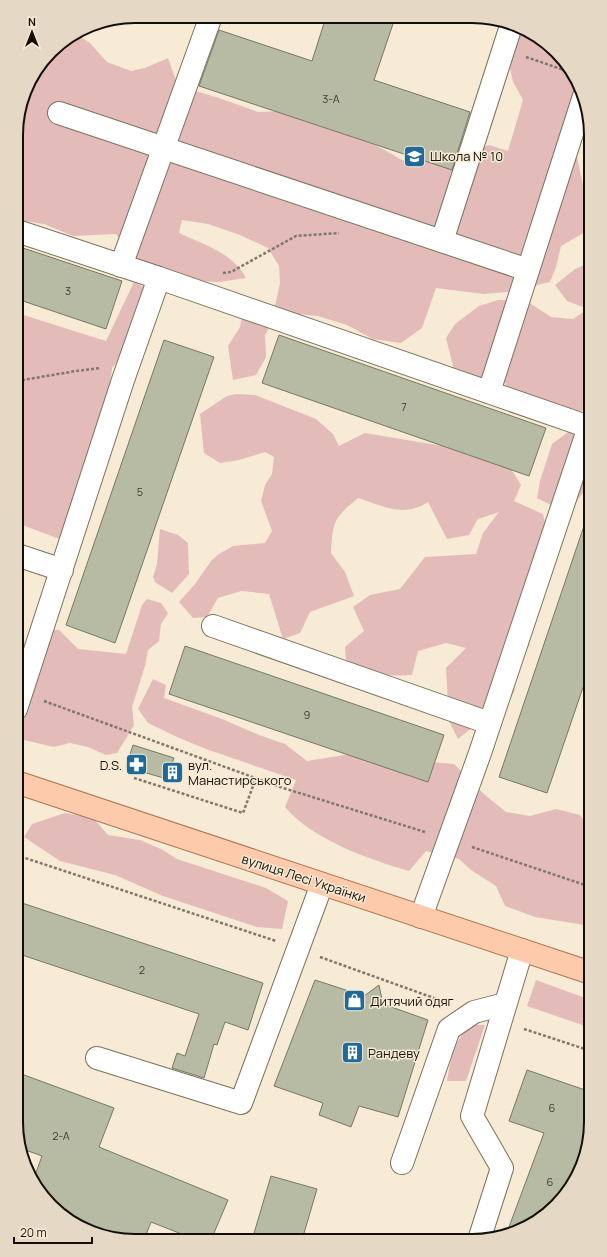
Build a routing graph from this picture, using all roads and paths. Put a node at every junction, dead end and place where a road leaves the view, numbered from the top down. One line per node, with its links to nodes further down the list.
1 (208, 23): 7 (lane)
2 (510, 30): 3 (lane)
3 (503, 50): 4 (path); 10 (lane)
4 (562, 69)
5 (580, 107): 12 (lane)
6 (59, 113): 7 (lane)
7 (163, 148): 10 (lane); 11 (lane)
8 (23, 233): 11 (lane)
9 (342, 233): 13 (path)
10 (442, 241): 12 (lane)
11 (121, 266): 14 (lane)
12 (528, 270): 17 (lane)
13 (216, 273)
14 (159, 278): 15 (lane); 17 (lane)
15 (128, 366): 16 (path); 21 (lane)
16 (23, 380)
17 (489, 392): 18 (lane)
18 (584, 425)
19 (584, 445): 25 (lane)
20 (23, 557): 21 (lane)
21 (62, 570): 23 (lane)
22 (213, 626): 25 (lane)
23 (23, 689)
24 (23, 702): 27 (path)
25 (489, 723): 29 (lane)
26 (134, 778): 27 (path)
27 (256, 778): 29 (path)
28 (23, 784): 31 (main road, вулиця Лесі Українки)
29 (448, 839): 32 (path); 33 (lane)
30 (23, 857): 34 (path)
31 (322, 884): 33 (main road, вулиця Лесі Українки); 34 (lane)
32 (584, 885)
33 (421, 917): 35 (main road, вулиця Лесі Українки)
34 (298, 949): 37 (path); 40 (lane)
35 (522, 950): 36 (main road, вулиця Лесі Українки); 38 (lane)
36 (584, 971)
37 (474, 1012): 38 (lane); 41 (lane)
38 (503, 1013): 39 (path); 42 (lane)
39 (584, 1048)
40 (97, 1058)
41 (402, 1163)
42 (481, 1234)

